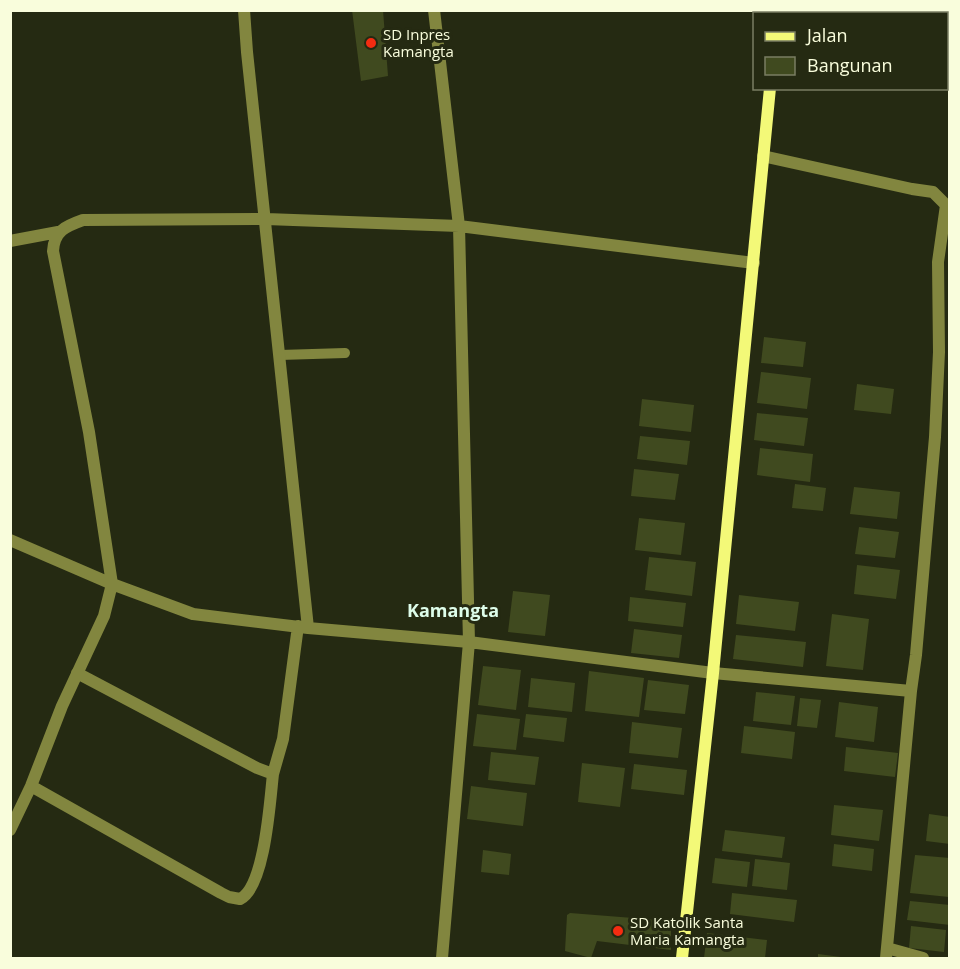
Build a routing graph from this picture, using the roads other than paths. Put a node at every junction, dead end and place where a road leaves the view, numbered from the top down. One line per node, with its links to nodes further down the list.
1 (244, 10): 5 (street)
2 (434, 10): 6 (street)
3 (770, 90): 4 (main road)
4 (764, 156): 9 (main road); 18 (street)
5 (266, 219): 6 (street); 7 (street); 11 (street)
6 (459, 226): 9 (street); 15 (street)
7 (58, 232): 8 (street); 13 (street)
8 (10, 241)
9 (754, 263): 17 (main road)
10 (345, 353): 11 (lane)
11 (280, 355): 14 (street)
12 (10, 540): 13 (street)
13 (112, 584): 14 (street); 16 (street)
14 (303, 627): 15 (street); 19 (street)
15 (469, 642): 17 (street); 23 (street)
16 (77, 673): 19 (street); 20 (street)
17 (713, 674): 18 (street); 24 (main road)
18 (911, 691): 22 (street)
19 (273, 774): 20 (street)
20 (31, 786): 21 (street)
21 (10, 830)
22 (886, 953): 25 (street)
23 (442, 958)
24 (682, 958)
25 (923, 958)

